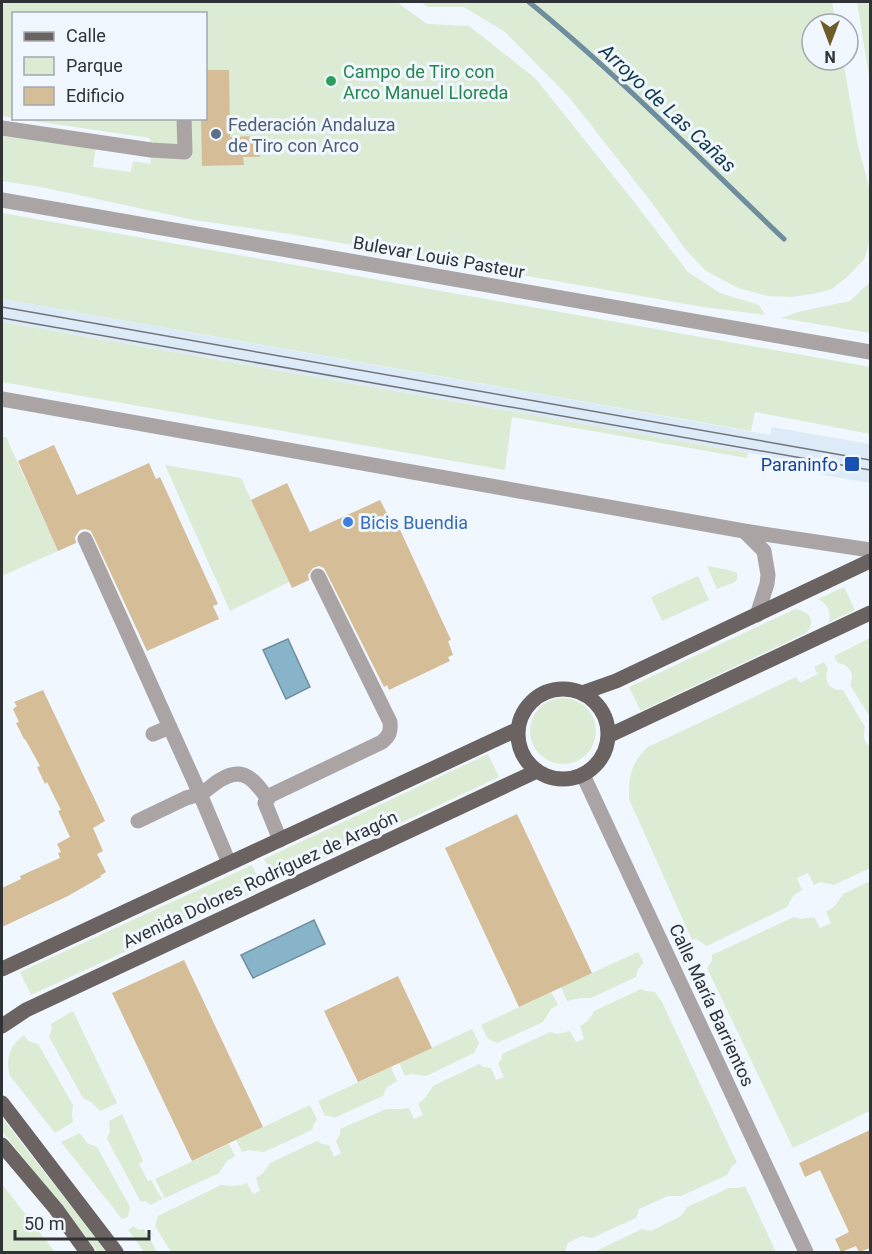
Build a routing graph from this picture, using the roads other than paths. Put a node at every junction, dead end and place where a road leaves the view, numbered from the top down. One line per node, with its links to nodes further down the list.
1 (184, 120): 2 (street)
2 (2, 128)
3 (2, 200): 4 (street, Bulevar Louis Pasteur)
4 (870, 352)
5 (2, 399): 6 (street)
6 (744, 531): 8 (street); 12 (street)
7 (86, 539): 14 (street)
8 (870, 550)
9 (870, 561): 12 (main road)
10 (318, 576): 21 (street)
11 (870, 613): 17 (main road)
12 (757, 615): 13 (main road)
13 (582, 693): 15 (main road); 17 (main road)
14 (170, 727): 16 (street); 20 (street)
15 (516, 730): 18 (main road); 23 (main road, Avenida Dolores Rodríguez de Aragón)
16 (153, 734)
17 (608, 736): 19 (main road)
18 (537, 771): 19 (main road); 26 (main road, Avenida Dolores Rodríguez de Aragón)
19 (583, 775): 31 (street, Calle María Barrientos)
20 (200, 794): 21 (street); 22 (street); 24 (street)
21 (267, 799): 23 (street)
22 (138, 821)
23 (280, 840): 24 (main road, Avenida Dolores Rodríguez de Aragón)
24 (229, 863): 25 (main road, Avenida Dolores Rodríguez de Aragón)
25 (2, 969)
26 (2, 1026)
27 (2, 1103): 30 (main road)
28 (2, 1145): 29 (main road)
29 (87, 1252)
30 (116, 1252)
31 (806, 1252)

